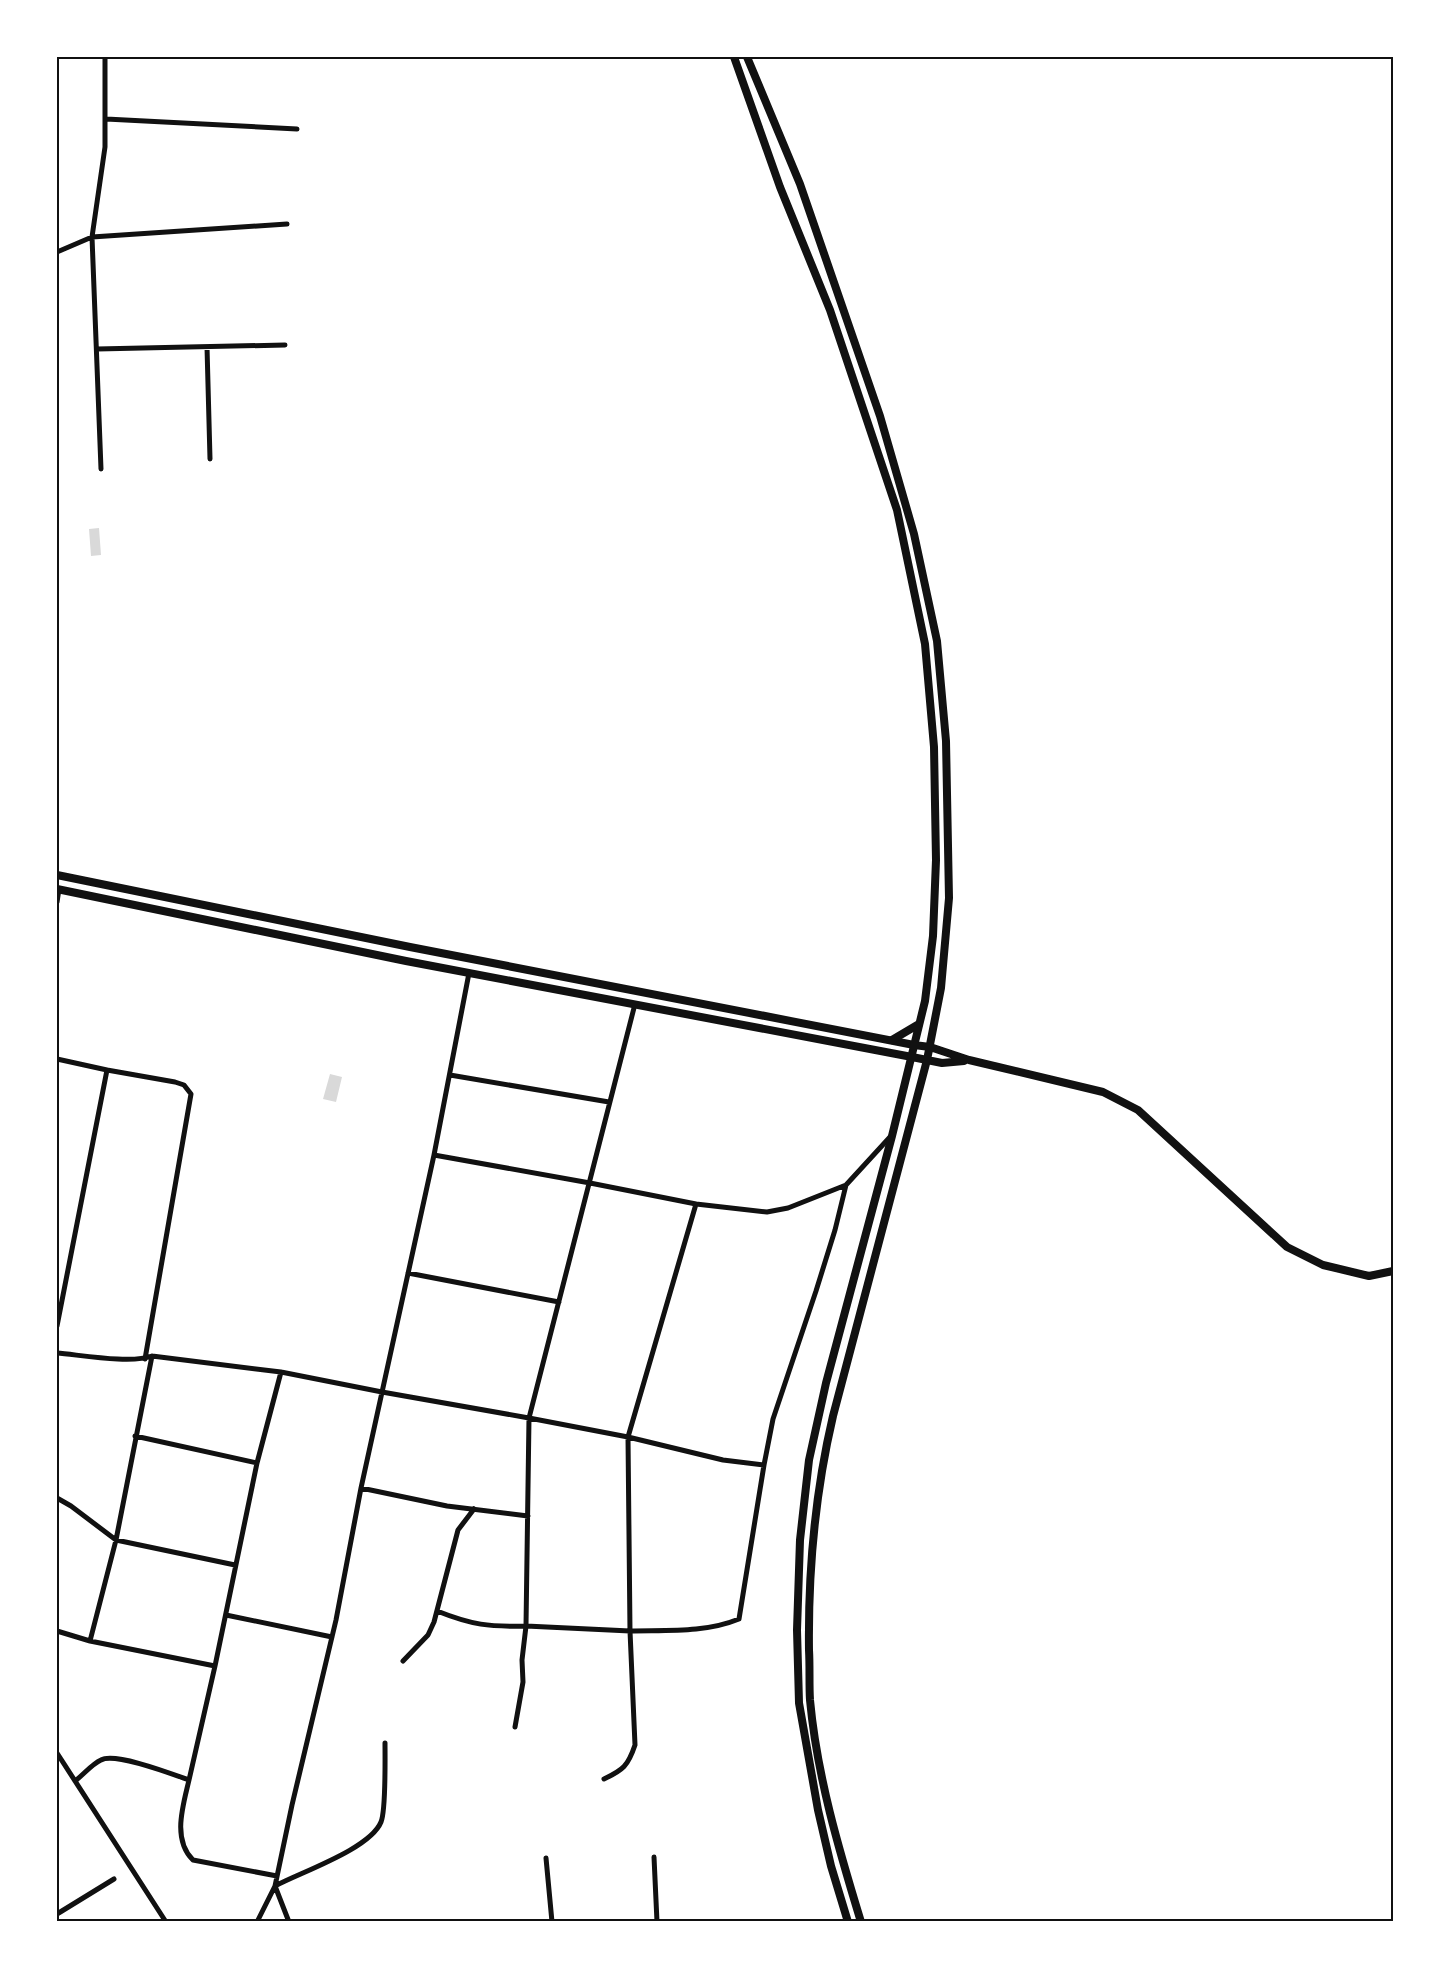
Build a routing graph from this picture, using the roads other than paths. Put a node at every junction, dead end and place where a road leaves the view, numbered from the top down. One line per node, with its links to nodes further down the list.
1 (105, 57): 4 (street)
2 (734, 57): 19 (main road)
3 (747, 57): 22 (main road)
4 (106, 119): 5 (street); 7 (street)
5 (297, 129)
6 (287, 224): 7 (street)
7 (92, 237): 8 (street); 11 (street)
8 (57, 252)
9 (285, 345): 10 (street)
10 (207, 347): 11 (street); 12 (street)
11 (97, 349): 13 (street)
12 (210, 459)
13 (101, 469)
14 (57, 875): 20 (main road)
15 (58, 889): 16 (street); 17 (main road)
16 (57, 902)
17 (469, 973): 18 (main road); 28 (street)
18 (635, 1004): 23 (main road); 29 (street)
19 (919, 1024): 20 (main road); 21 (main road)
20 (892, 1041): 21 (main road)
21 (914, 1045): 22 (main road); 23 (main road)
22 (930, 1047): 25 (main road); 26 (main road)
23 (912, 1057): 25 (main road); 30 (main road)
24 (57, 1059): 27 (street)
25 (927, 1060): 26 (main road); 82 (main road)
26 (969, 1060): 35 (main road)
27 (107, 1070): 38 (street); 41 (street)
28 (450, 1075): 29 (street); 31 (street)
29 (609, 1102): 32 (street)
30 (892, 1136): 33 (street); 81 (main road)
31 (434, 1155): 32 (street); 36 (street)
32 (591, 1183): 34 (street); 37 (street)
33 (846, 1185): 34 (street); 48 (street)
34 (696, 1204): 46 (street)
35 (1393, 1271)
36 (408, 1274): 37 (street); 43 (street)
37 (559, 1302): 44 (street)
38 (57, 1326)
39 (57, 1353): 41 (street)
40 (152, 1356): 41 (street); 42 (street); 45 (street)
41 (145, 1359)
42 (281, 1372): 43 (street); 47 (street)
43 (382, 1392): 44 (street); 49 (street)
44 (528, 1418): 46 (street); 52 (street)
45 (135, 1436): 47 (street); 53 (street)
46 (628, 1437): 48 (street); 59 (street)
47 (257, 1462): 54 (street)
48 (764, 1465): 59 (street)
49 (361, 1488): 51 (street); 60 (street)
50 (57, 1498): 53 (street)
51 (474, 1509): 52 (street); 55 (street)
52 (528, 1516): 57 (street)
53 (116, 1540): 54 (street); 61 (street)
54 (235, 1564): 56 (street)
55 (437, 1611): 57 (street); 62 (street)
56 (226, 1615): 60 (street); 63 (street)
57 (526, 1626): 59 (street); 64 (street)
58 (57, 1631): 61 (street)
59 (630, 1631): 67 (street)
60 (332, 1637): 72 (street)
61 (90, 1641): 63 (street)
62 (403, 1661)
63 (214, 1666): 68 (street)
64 (516, 1728)
65 (385, 1743): 74 (street)
66 (57, 1753): 69 (street)
67 (604, 1779)
68 (189, 1780): 69 (street); 72 (street)
69 (75, 1781): 76 (street)
70 (654, 1857): 80 (street)
71 (546, 1858): 79 (street)
72 (277, 1876): 74 (street)
73 (114, 1879): 75 (street)
74 (275, 1886): 77 (street); 78 (street)
75 (57, 1914)
76 (166, 1922)
77 (257, 1922)
78 (289, 1922)
79 (552, 1922)
80 (657, 1922)
81 (848, 1922)
82 (861, 1922)

